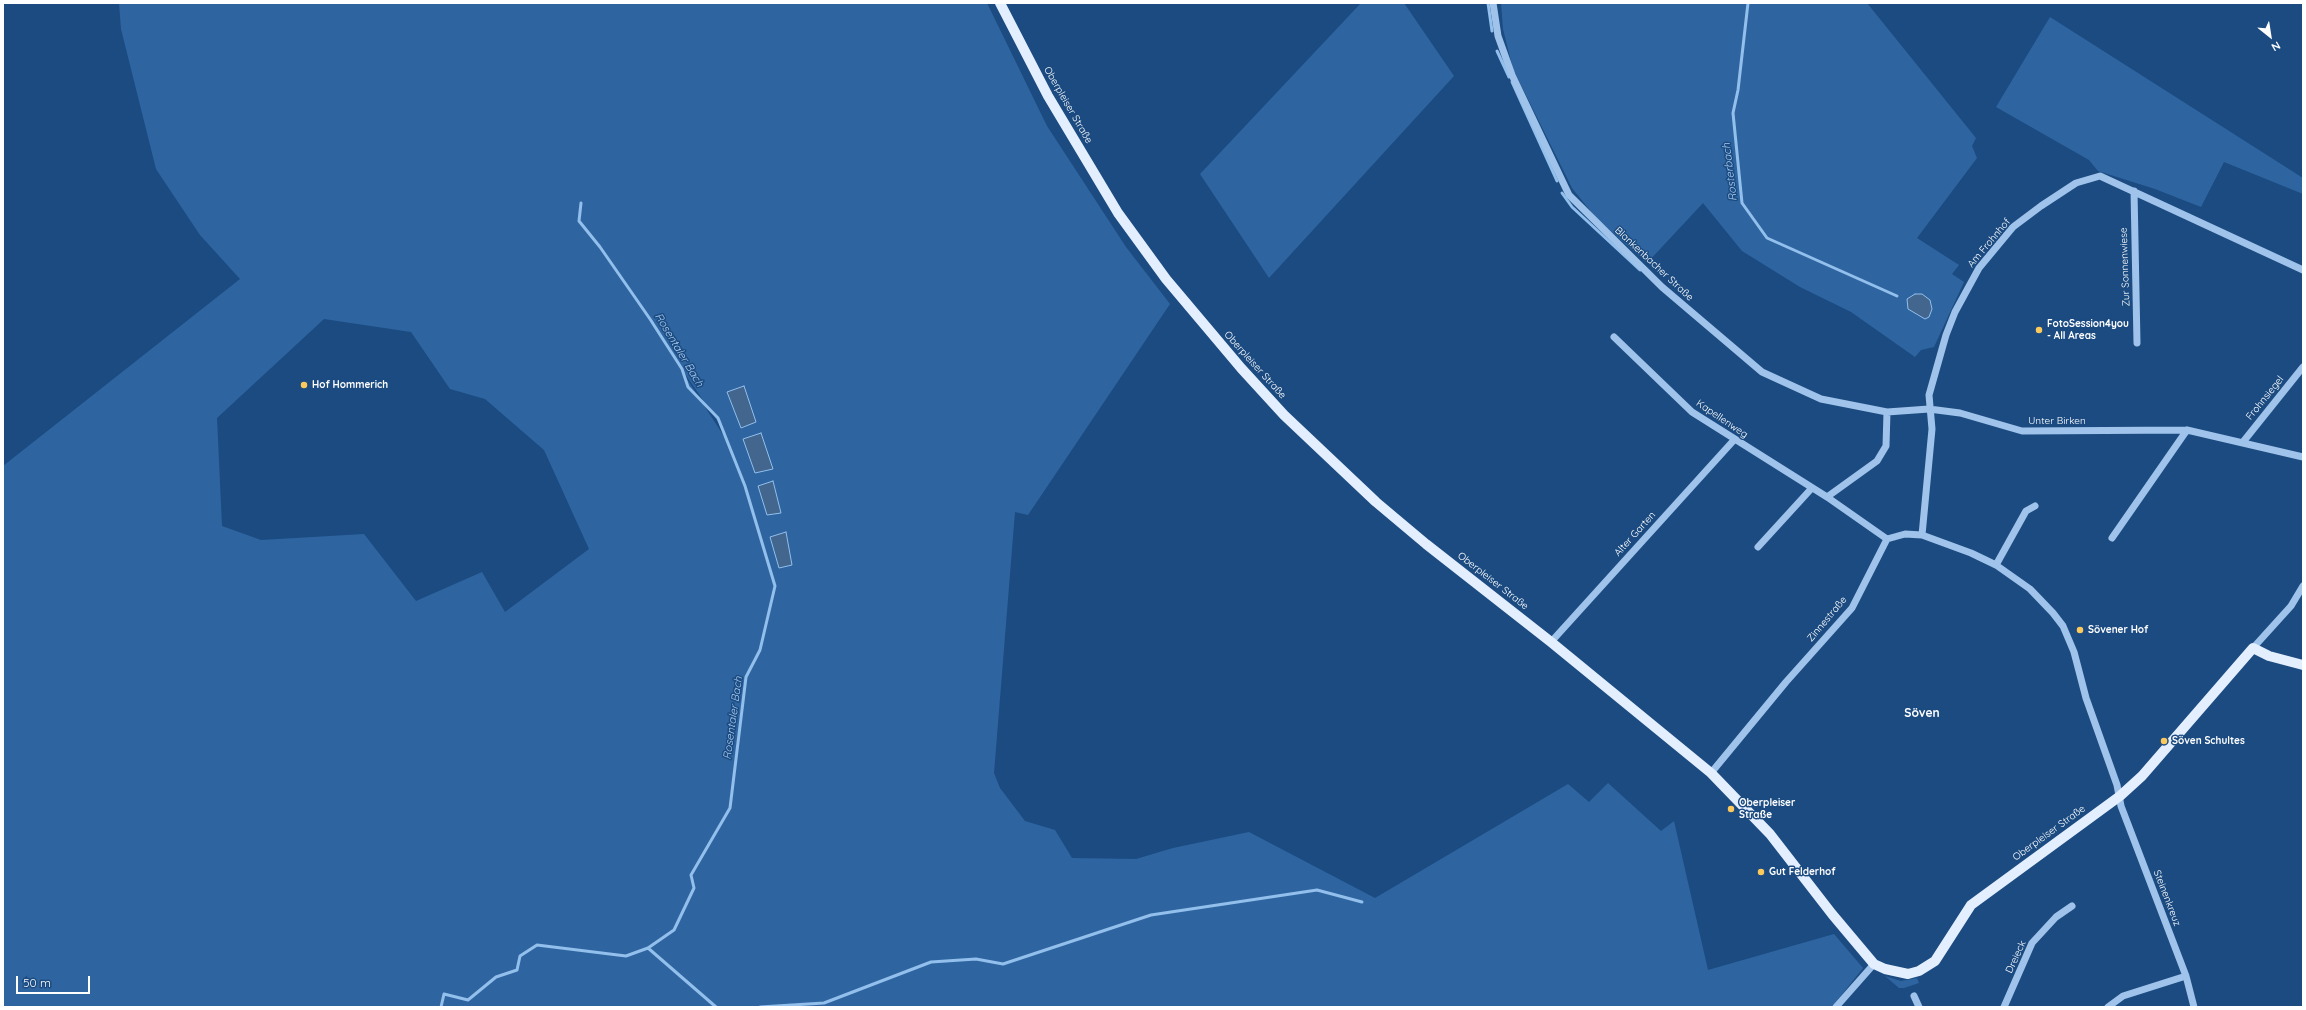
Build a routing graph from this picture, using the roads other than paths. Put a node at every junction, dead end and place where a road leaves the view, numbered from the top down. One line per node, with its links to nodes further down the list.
1 (1000, 3): 23 (main road, Oberpleiser Straße)
2 (1493, 3): 9 (street, Blankenbacher Straße)
3 (2134, 191): 4 (street, Am Frohnhof); 6 (street, Zur Sonnenwiese); 8 (street, Am Frohnhof)
4 (2303, 270)
5 (1614, 337): 11 (street, Kapellenweg)
6 (2137, 343)
7 (2303, 367): 12 (street, Frohnsiegel)
8 (1929, 409): 9 (street, Blankenbacher Straße); 10 (street, Unter Birken); 17 (street, Am Frohnhof)
9 (1887, 412): 15 (street)
10 (2187, 430): 12 (street, Unter Birken); 18 (street)
11 (1734, 440): 14 (street, Kapellenweg); 23 (street, Alter Garten)
12 (2243, 442): 13 (street, Unter Birken)
13 (2303, 457)
14 (1811, 489): 15 (street, Kapellenweg); 20 (street)
15 (1827, 497): 19 (street, Kapellenweg)
16 (2035, 506): 21 (street)
17 (1922, 535): 19 (street); 21 (street)
18 (2112, 538)
19 (1887, 539): 26 (street, Zinnestraße)
20 (1758, 547)
21 (1996, 565): 27 (street)
22 (2303, 586): 24 (street)
23 (1551, 642): 26 (main road, Oberpleiser Straße)
24 (2253, 648): 25 (main road); 27 (main road, Oberpleiser Straße)
25 (2303, 665)
26 (1711, 773): 29 (main road, Oberpleiser Straße)
27 (2120, 796): 29 (main road, Oberpleiser Straße); 30 (street, Steinenkreuz)
28 (2072, 906): 34 (street, Dreieck)
29 (1874, 964): 32 (street)
30 (2186, 976): 35 (street); 36 (street, Steinenkreuz)
31 (1914, 996): 33 (street)
32 (1836, 1007)
33 (1919, 1007)
34 (2004, 1007)
35 (2108, 1007)
36 (2194, 1007)

